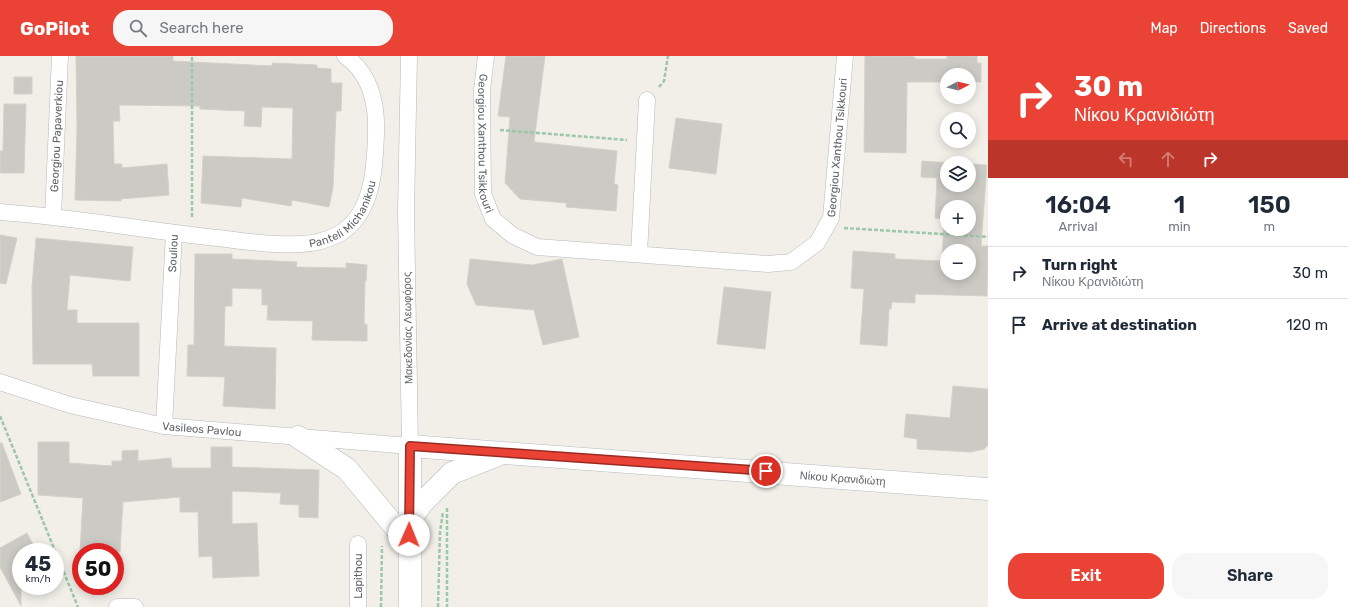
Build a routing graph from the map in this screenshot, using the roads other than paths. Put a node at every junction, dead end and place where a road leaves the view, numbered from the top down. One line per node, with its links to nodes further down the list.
1 (60, 56): 8 (street, Georgiou Papaverkiou)
2 (345, 56): 9 (street, Panteli Michanikou)
3 (409, 56): 14 (street, Μακεδονίας Λεωφόρος)
4 (486, 56): 10 (street, Georgiou Xanthou Tsikkouri)
5 (845, 56): 10 (street, Georgiou Xanthou Tsikkouri)
6 (647, 100): 10 (street)
7 (0, 212): 8 (street, Souliou)
8 (53, 216): 9 (street, Souliou)
9 (174, 233): 12 (street, Souliou)
10 (639, 254)
11 (0, 383): 12 (street, Vasileos Pavlou)
12 (164, 426): 13 (street, Vasileos Pavlou)
13 (298, 437): 14 (street, Vasileos Pavlou); 19 (main road)
14 (410, 446): 15 (main road, Νίκου Κρανιδιώτη); 17 (main road, Μακεδονίας Λεωφόρος)
15 (505, 452): 16 (main road, Νίκου Κρανιδιώτη); 17 (main road)
16 (988, 489)
17 (409, 521): 19 (main road, Μακεδονίας Λεωφόρος)
18 (358, 544): 23 (street, Lapithou)
19 (409, 549): 20 (main road, Μακεδονίας Λεωφόρος)
20 (409, 605)
21 (117, 607): 22 (street)
22 (135, 607)
23 (358, 607)

